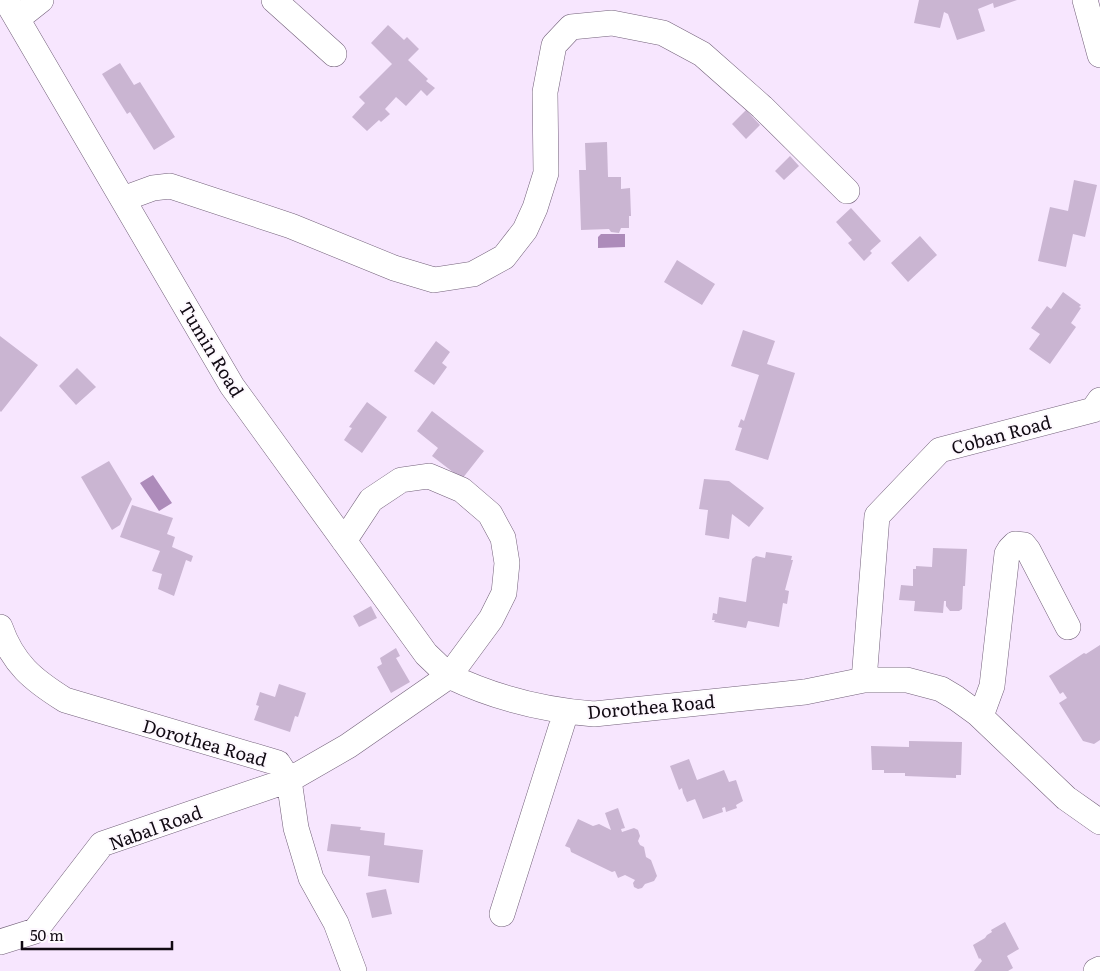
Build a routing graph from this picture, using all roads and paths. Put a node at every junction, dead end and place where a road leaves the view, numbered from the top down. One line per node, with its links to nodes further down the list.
1 (41, 0): 4 (street)
2 (274, 0): 5 (street)
3 (1085, 0): 6 (street)
4 (12, 9): 8 (street, Tumin Road)
5 (334, 54)
6 (1100, 55)
7 (847, 191): 8 (street)
8 (123, 199): 10 (street, Tumin Road)
9 (1100, 400): 15 (street, Coban Road)
10 (344, 541): 14 (street, Tumin Road); 14 (street)
11 (1068, 626): 17 (street)
12 (0, 628): 13 (street, Dorothea Road)
13 (11, 670): 18 (street, Dorothea Road)
14 (449, 676): 16 (street, Dorothea Road); 18 (street)
15 (864, 680): 16 (street, Dorothea Road); 17 (street, Dorothea Road)
16 (566, 712): 20 (street)
17 (981, 716): 19 (street, Dorothea Road)
18 (289, 780): 21 (street, Nabal Road); 23 (street)
19 (1100, 822)
20 (502, 914)
21 (0, 942)
22 (1100, 970): 24 (street)
23 (354, 971)
24 (1096, 971)

